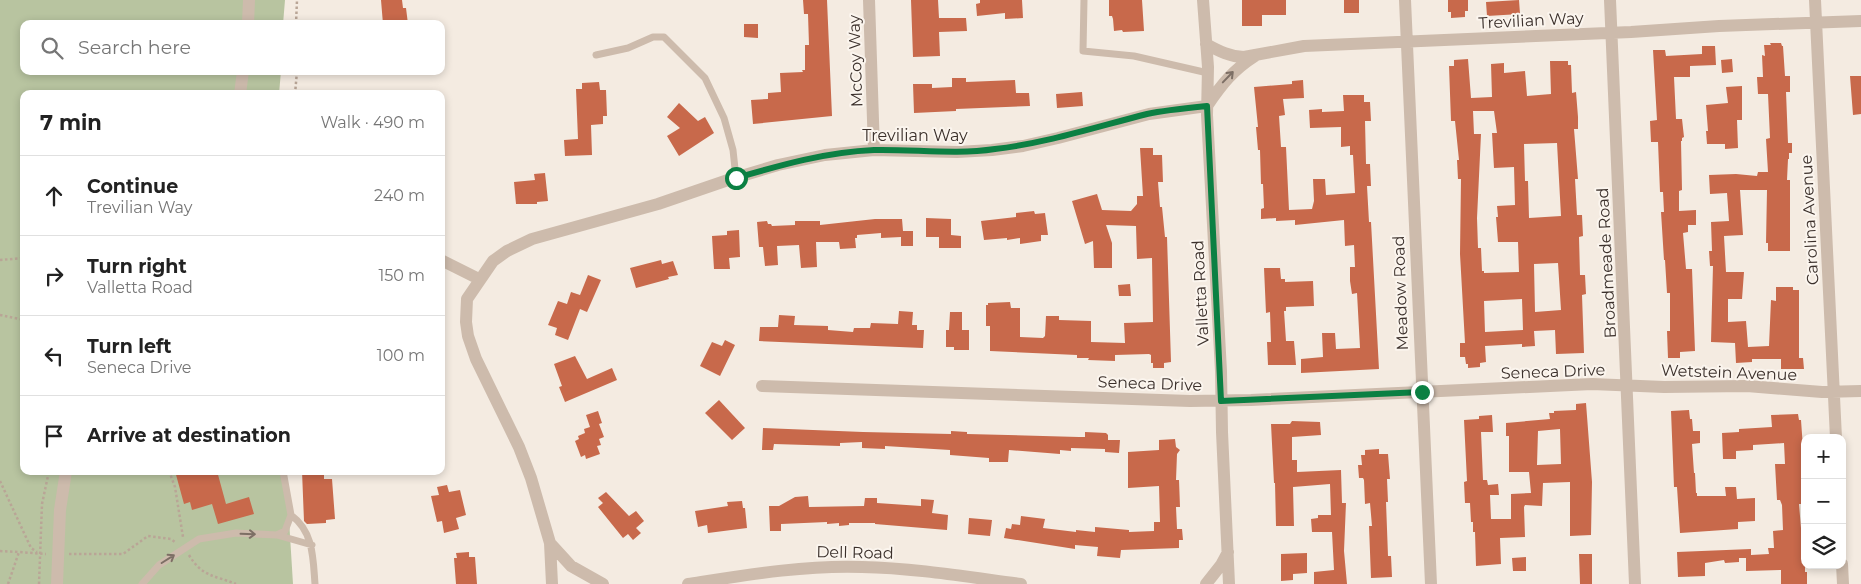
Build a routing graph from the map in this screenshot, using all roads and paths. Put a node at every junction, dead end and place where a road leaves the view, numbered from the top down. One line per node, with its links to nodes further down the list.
1 (249, 0): 9 (street)
2 (297, 0): 10 (path)
3 (868, 0): 24 (street, McCoy Way)
4 (1084, 0): 18 (lane)
5 (1203, 0): 15 (street, Valletta Road)
6 (1405, 0): 14 (street, Meadow Road)
7 (1610, 0): 13 (street, Broadmeade Road)
8 (1815, 0): 12 (street, Carolina Avenue)
9 (248, 20)
10 (296, 20)
11 (1861, 22): 12 (street, Trevilian Way)
12 (1816, 23): 13 (street, Trevilian Way); 36 (street, Carolina Avenue)
13 (1612, 33): 14 (street, Trevilian Way); 33 (street, Broadmeade Road)
14 (1406, 42): 17 (street, Trevilian Way); 35 (street, Meadow Road)
15 (1206, 44): 17 (street, Trevilian Way); 18 (street, Valletta Road)
16 (596, 55): 25 (lane)
17 (1256, 56): 23 (street, one-way to 17)
18 (1208, 73): 23 (street, Valletta Road)
19 (242, 75): 21 (street)
20 (297, 75): 22 (path)
21 (241, 90)
22 (295, 90)
23 (1207, 106): 24 (street, Trevilian Way); 37 (street, Valletta Road)
24 (874, 150): 25 (street, Trevilian Way)
25 (736, 178): 29 (street, Trevilian Way)
26 (20, 258): 27 (path)
27 (0, 260)
28 (445, 262): 29 (street)
29 (479, 279): 46 (street, Trevilian Way)
30 (0, 315): 31 (path)
31 (20, 319)
32 (762, 386): 37 (street, Seneca Drive)
33 (1626, 386): 35 (street, Seneca Drive); 36 (street, Wetstein Avenue); 67 (street, Broadmeade Road)
34 (1861, 391): 36 (street, Wetstein Avenue)
35 (1422, 392): 37 (street, Seneca Drive); 66 (street, Meadow Road)
36 (1834, 392): 38 (street, Carolina Avenue)
37 (1221, 401): 49 (street, Valletta Road)
38 (1836, 434)
39 (48, 475): 52 (path)
40 (65, 475): 57 (street)
41 (170, 475): 48 (path)
42 (284, 475): 44 (lane)
43 (0, 482): 52 (path)
44 (291, 515): 45 (lane); 47 (lane)
45 (278, 535): 47 (lane); 48 (lane, one-way to 45)
46 (550, 542): 60 (street); 61 (street)
47 (312, 545): 59 (lane)
48 (185, 548): 58 (lane, one-way to 48)
49 (1229, 550): 64 (street); 65 (street, Valletta Road)
50 (0, 551): 51 (path)
51 (19, 552): 52 (path); 55 (path)
52 (39, 554): 53 (path); 56 (path)
53 (48, 554)
54 (1842, 569): 68 (street)
55 (8, 584)
56 (38, 584)
57 (56, 584)
58 (142, 584)
59 (315, 584)
60 (552, 584)
61 (603, 584)
62 (688, 584): 63 (street, Dell Road)
63 (1021, 584)
64 (1206, 584)
65 (1230, 584)
66 (1431, 584)
67 (1636, 584)
68 (1843, 584)

